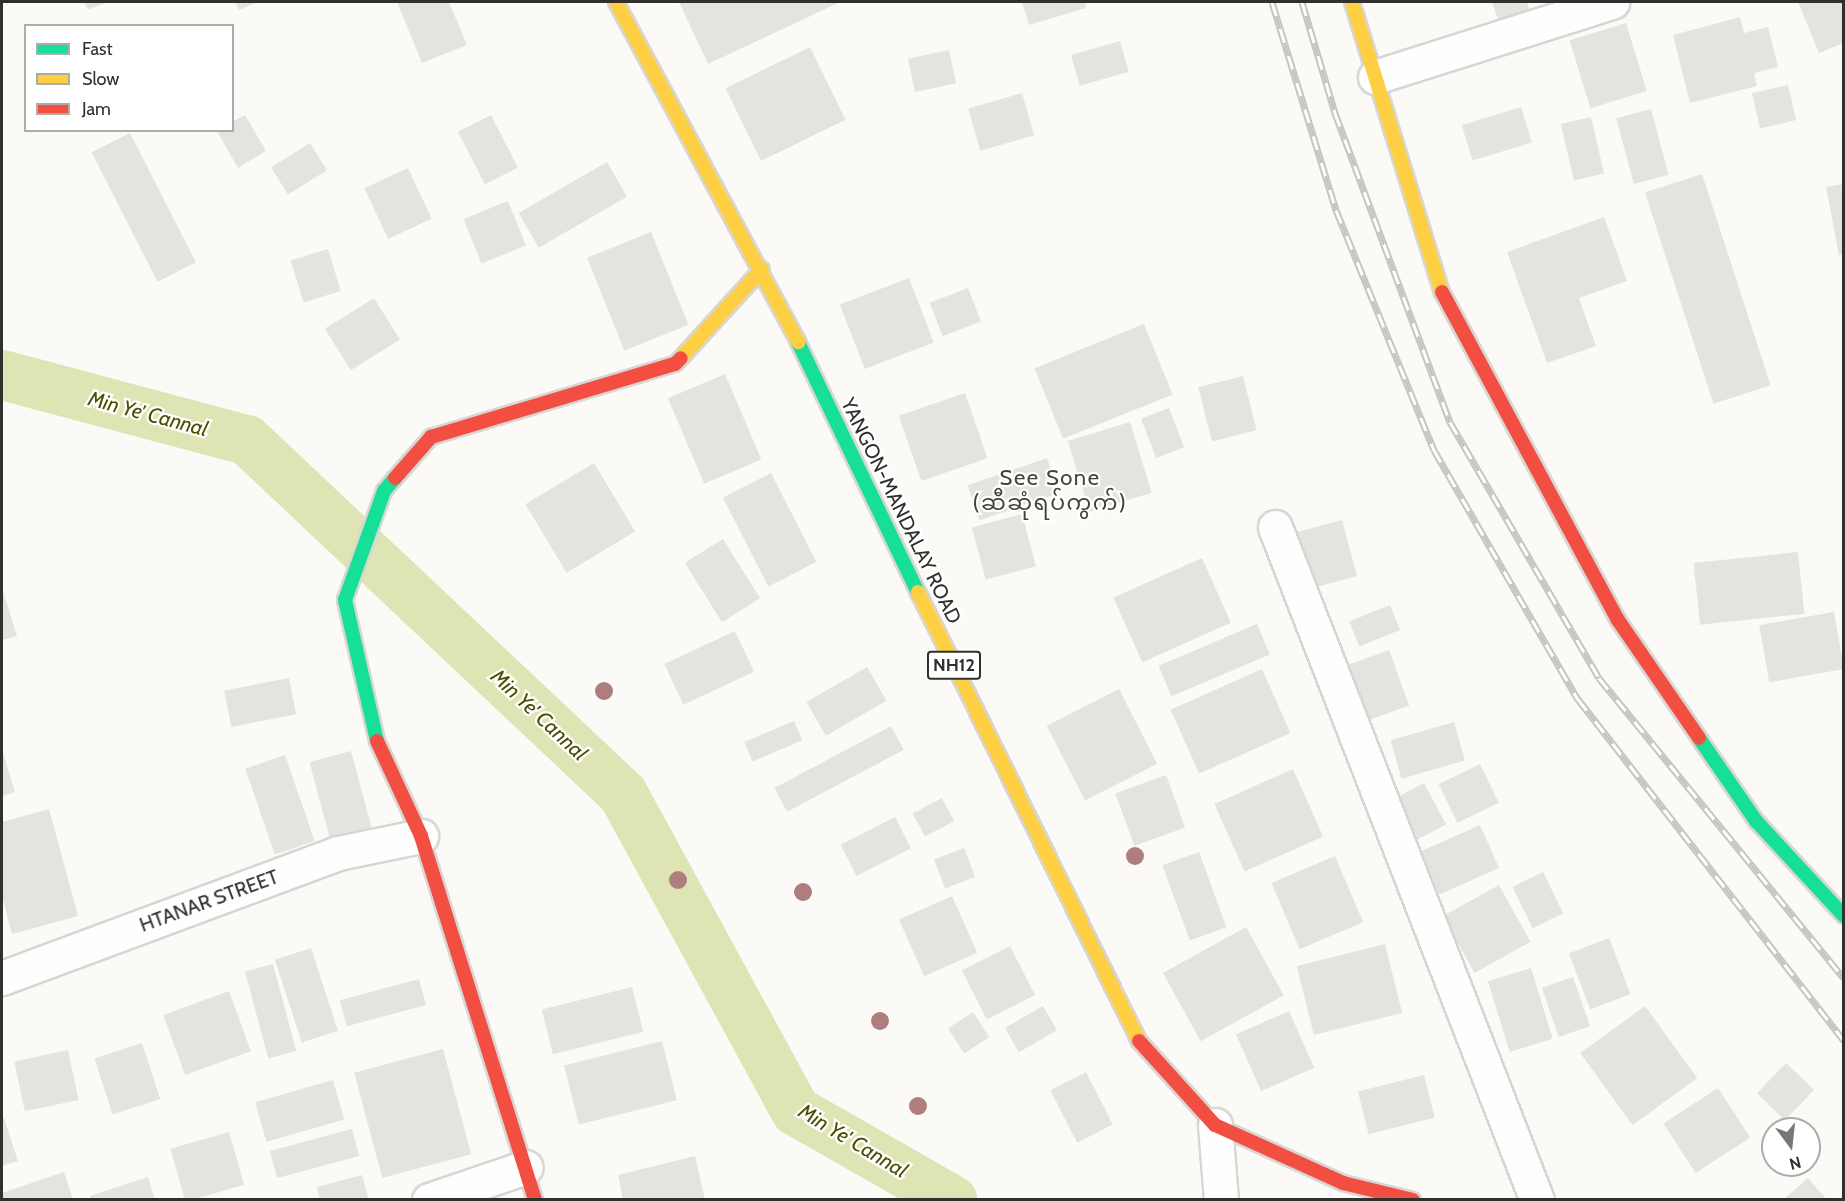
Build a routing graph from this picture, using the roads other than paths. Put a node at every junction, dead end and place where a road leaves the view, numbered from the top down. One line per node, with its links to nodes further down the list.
1 (616, 2): 5 (main road, YANGON-MANDALAY ROAD / NH12)
2 (1352, 2): 4 (main road)
3 (1612, 2): 4 (street)
4 (1375, 77): 8 (main road)
5 (762, 269): 7 (main road); 10 (main road, YANGON-MANDALAY ROAD / NH12)
6 (1275, 527): 16 (street)
7 (421, 836): 9 (street, HTANAR STREET); 11 (main road)
8 (1844, 916)
9 (2, 978)
10 (1215, 1125): 12 (street); 15 (main road, YANGON-MANDALAY ROAD / NH12)
11 (526, 1167): 13 (street); 14 (main road)
12 (1220, 1193)
13 (429, 1200)
14 (535, 1200)
15 (1413, 1200)
16 (1537, 1200)

